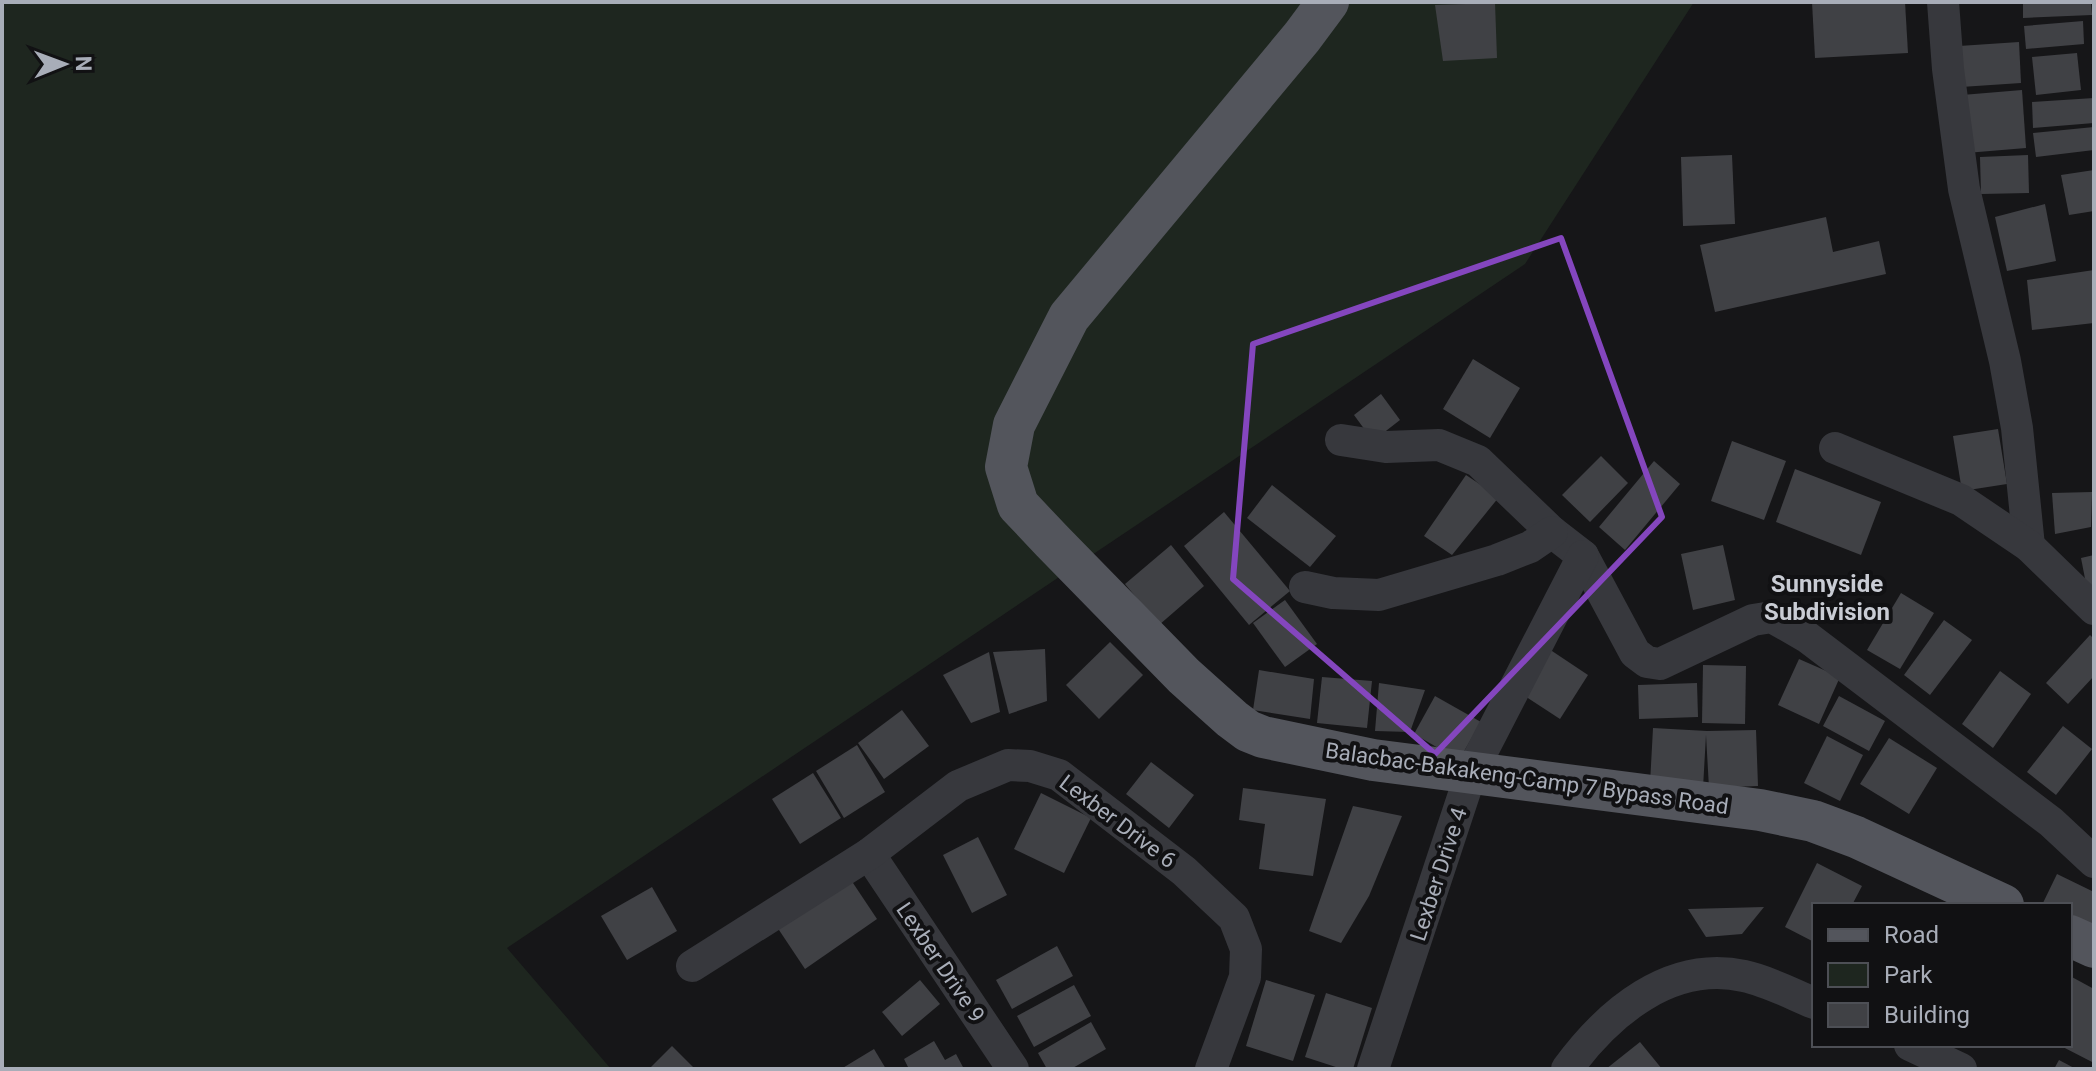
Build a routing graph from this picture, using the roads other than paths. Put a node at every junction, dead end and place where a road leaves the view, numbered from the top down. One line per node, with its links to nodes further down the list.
1 (1328, 2): 10 (main road, Balacbac-Bakakeng-Camp 7 Bypass Road)
2 (1943, 2): 6 (street)
3 (1341, 440): 5 (street)
4 (1835, 448): 6 (street)
5 (1552, 532): 7 (street); 8 (street)
6 (2029, 546): 9 (street)
7 (1583, 556): 10 (street, Lexber Drive 4); 12 (street)
8 (1305, 587)
9 (2094, 609)
10 (1471, 773): 13 (main road, Balacbac-Bakakeng-Camp 7 Bypass Road); 21 (street, Lexber Drive 4)
11 (869, 854): 16 (street, Lexber Drive 6); 19 (street, Lexber Drive 9); 20 (street, Lexber Drive 6)
12 (2094, 862)
13 (1999, 903)
14 (2072, 937): 15 (main road)
15 (2094, 947)
16 (692, 966)
17 (1812, 1002): 22 (street)
18 (1914, 1047): 23 (street)
19 (1013, 1069)
20 (1211, 1069)
21 (1373, 1069)
22 (1567, 1069)
23 (1961, 1069)

